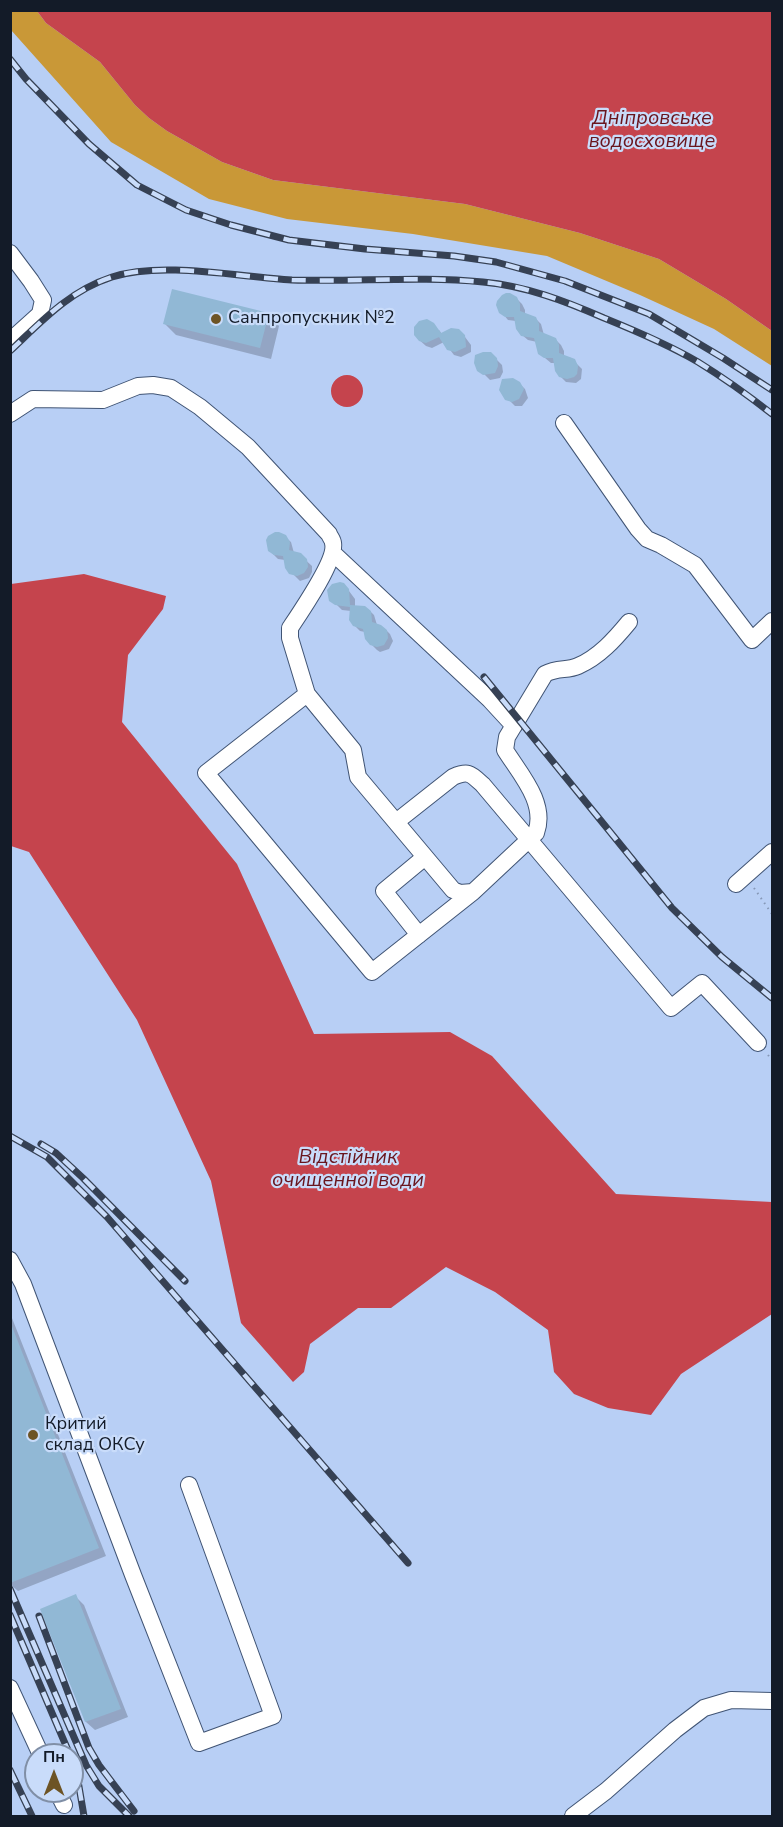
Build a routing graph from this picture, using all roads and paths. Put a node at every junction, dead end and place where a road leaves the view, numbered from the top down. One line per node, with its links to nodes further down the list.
1 (10, 253): 2 (lane)
2 (10, 341)
3 (10, 414): 5 (lane)
4 (564, 423): 6 (lane)
5 (333, 553): 8 (lane); 9 (lane)
6 (772, 621)
7 (629, 622): 9 (lane)
8 (307, 694): 10 (lane); 17 (lane)
9 (514, 726): 11 (lane)
10 (396, 822): 11 (lane); 13 (lane)
11 (529, 840): 15 (lane); 18 (lane)
12 (772, 852): 14 (lane)
13 (425, 857): 15 (lane); 17 (lane)
14 (740, 880): 16 (path)
15 (472, 892): 17 (lane)
16 (772, 914)
17 (419, 935)
18 (758, 1043)
19 (10, 1260): 20 (lane)
20 (189, 1485)
21 (10, 1688): 23 (lane)
22 (772, 1701): 24 (lane)
23 (35, 1743)
24 (573, 1816)

